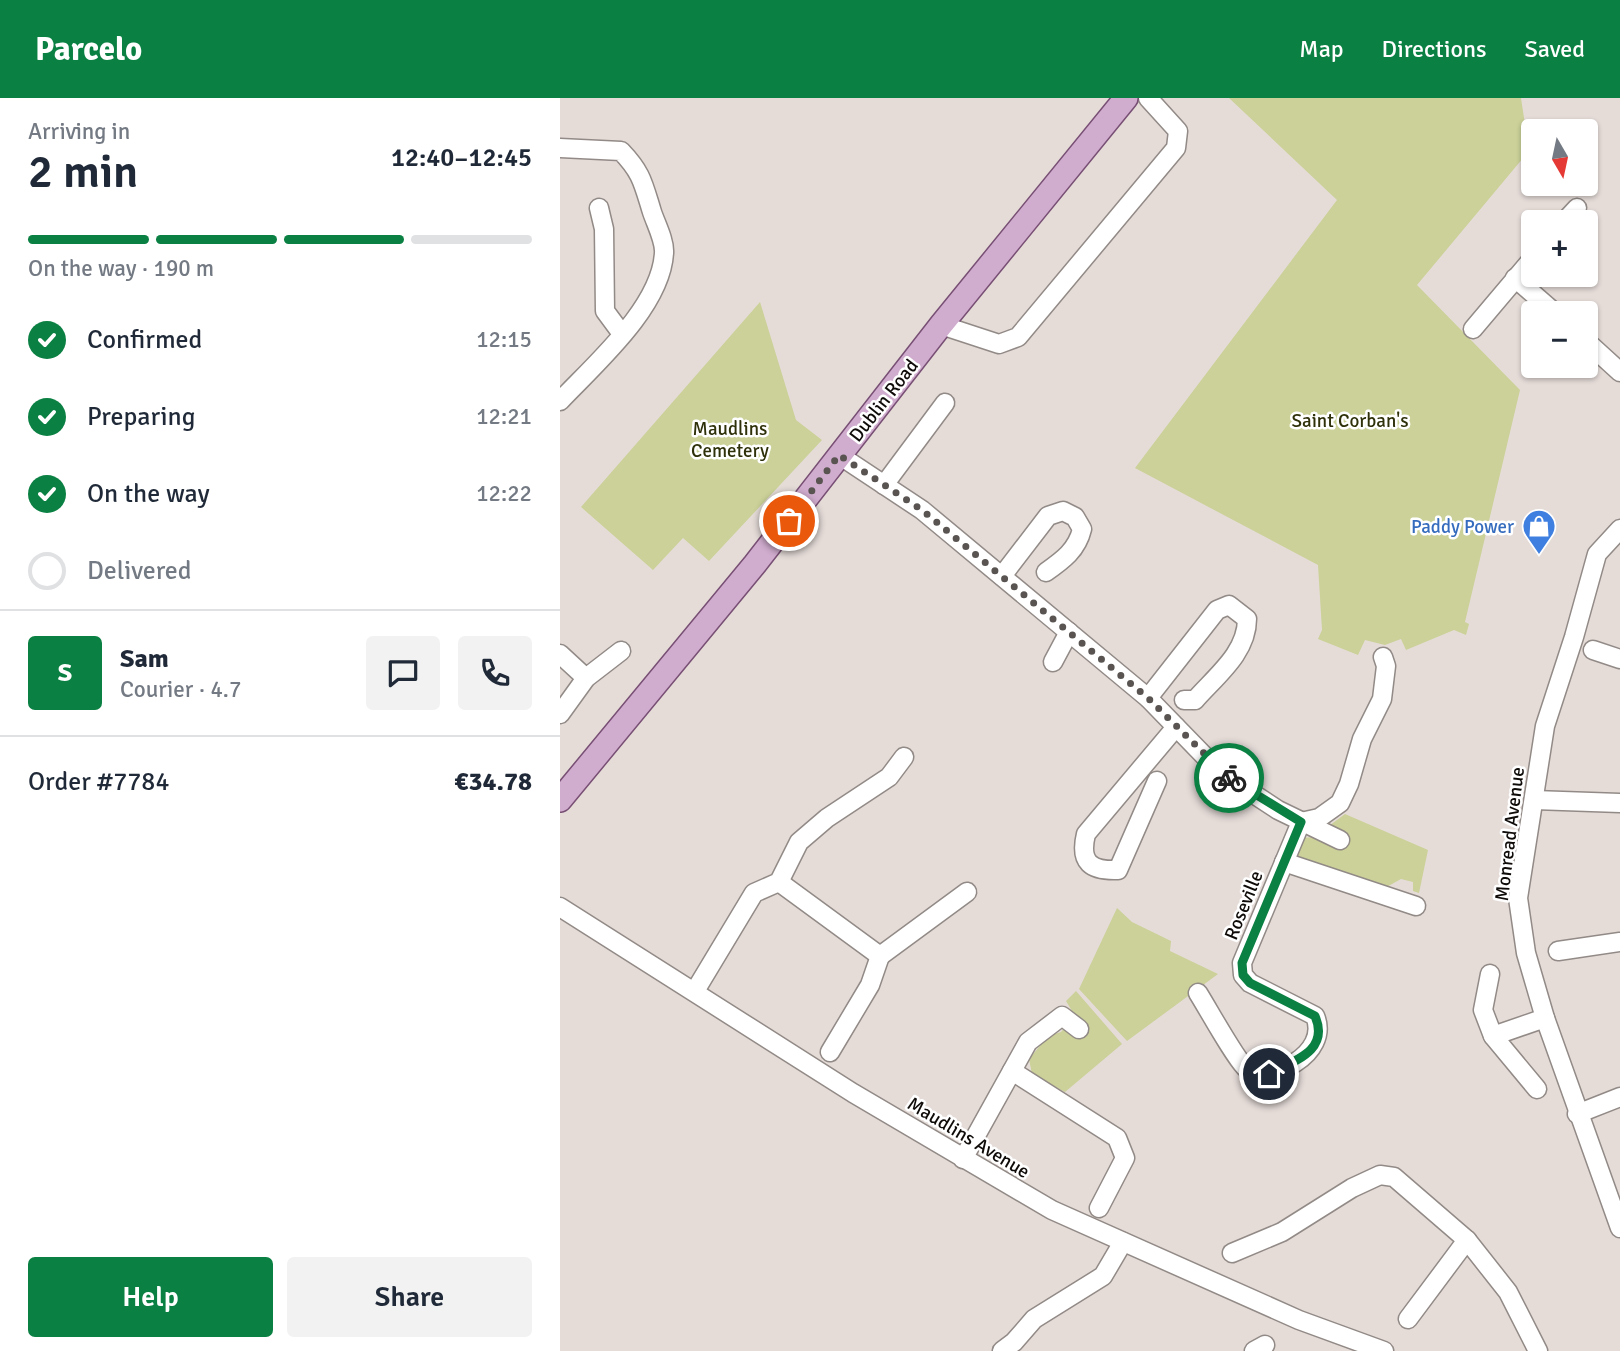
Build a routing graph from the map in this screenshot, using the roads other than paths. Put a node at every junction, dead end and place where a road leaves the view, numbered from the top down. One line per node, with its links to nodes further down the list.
1 (1126, 98): 8 (main road, Dublin Road)
2 (1148, 98): 8 (street)
3 (560, 148): 10 (street)
4 (599, 208): 10 (street)
5 (1521, 271): 6 (street)
6 (1515, 278): 7 (street); 9 (street)
7 (1541, 301)
8 (941, 325): 15 (main road, Dublin Road)
9 (1473, 329)
10 (622, 334): 13 (street)
11 (1598, 352): 12 (street)
12 (1620, 372)
13 (560, 401)
14 (945, 403): 16 (street)
15 (839, 455): 16 (street); 34 (main road, Dublin Road)
16 (884, 485): 19 (street)
17 (1620, 529): 35 (street, Monread Avenue)
18 (1046, 572): 19 (street)
19 (1002, 576): 20 (street)
20 (1069, 632): 26 (street); 28 (street)
21 (1593, 650): 25 (street)
22 (621, 651): 27 (street)
23 (560, 654): 27 (street)
24 (1383, 657): 37 (street)
25 (1620, 659)
26 (1053, 662)
27 (586, 678): 30 (street)
28 (1148, 698): 29 (street); 31 (street)
29 (1184, 700)
30 (560, 714)
31 (1177, 727): 33 (street); 37 (street)
32 (904, 757): 40 (street)
33 (1157, 780)
34 (560, 800)
35 (1534, 800): 36 (street); 50 (street, Monread Avenue)
36 (1620, 803)
37 (1301, 822): 38 (street); 39 (street, Roseville)
38 (1340, 840)
39 (1284, 862): 42 (street, Roseville); 49 (street, Roseville)
40 (779, 881): 46 (street); 48 (street)
41 (967, 892): 46 (street)
42 (1416, 906)
43 (560, 907): 48 (street, Maudlins Avenue)
44 (1620, 942): 45 (street)
45 (1558, 951)
46 (880, 956): 53 (street)
47 (1490, 974): 52 (street)
48 (695, 991): 58 (street, Maudlins Avenue)
49 (1198, 993)
50 (1545, 1018): 52 (street); 57 (street, Monread Avenue)
51 (1079, 1029): 54 (street)
52 (1493, 1036): 55 (street)
53 (830, 1052)
54 (1012, 1071): 58 (street); 59 (street)
55 (1537, 1089)
56 (1620, 1097): 57 (street)
57 (1577, 1114): 60 (street, Monread Avenue)
58 (964, 1159): 62 (street, Maudlins Avenue)
59 (1100, 1208)
60 (1620, 1228)
61 (1467, 1240): 63 (street); 64 (street); 67 (street)
62 (1123, 1242): 65 (street); 66 (street, Maudlins Avenue)
63 (1233, 1253)
64 (1408, 1319)
65 (1013, 1348)
66 (1384, 1351)
67 (1538, 1351)

